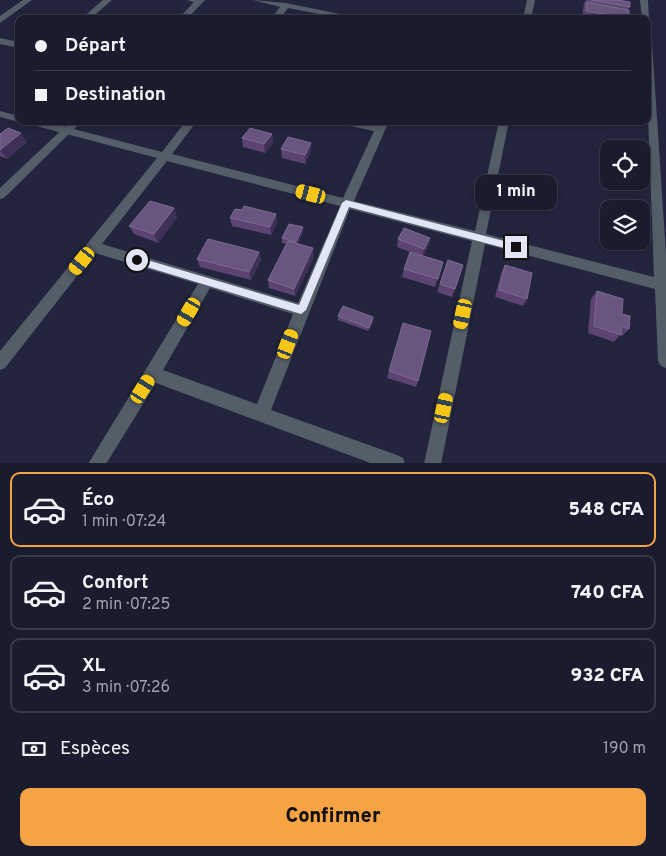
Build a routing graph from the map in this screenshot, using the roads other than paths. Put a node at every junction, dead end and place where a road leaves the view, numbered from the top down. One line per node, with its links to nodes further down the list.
1 (28, 0): 14 (street)
2 (108, 0): 8 (street)
3 (258, 0): 7 (street)
4 (531, 0): 12 (street)
5 (644, 0): 13 (street)
6 (197, 1): 9 (street)
7 (286, 5): 10 (street); 11 (street)
8 (90, 15)
9 (185, 15)
10 (278, 15)
11 (338, 15)
12 (528, 15)
13 (646, 15)
14 (0, 20)
15 (0, 41): 16 (street)
16 (15, 44)
17 (651, 109): 32 (street)
18 (0, 114): 19 (street)
19 (15, 117)
20 (44, 125): 25 (street)
21 (73, 125): 25 (street)
22 (189, 125): 26 (street)
23 (382, 125): 28 (street)
24 (503, 125): 29 (street)
25 (67, 131): 26 (street); 27 (street)
26 (166, 155): 28 (street); 30 (street)
27 (0, 195)
28 (346, 203): 29 (street); 33 (street)
29 (479, 238): 32 (street); 40 (street)
30 (93, 247): 31 (street); 35 (street)
31 (207, 281): 33 (street); 36 (street)
32 (663, 286): 34 (street)
33 (301, 310): 37 (street)
34 (666, 361)
35 (0, 362)
36 (153, 374): 37 (street); 38 (street)
37 (261, 414): 39 (street)
38 (97, 463)
39 (394, 463)
40 (432, 463)

